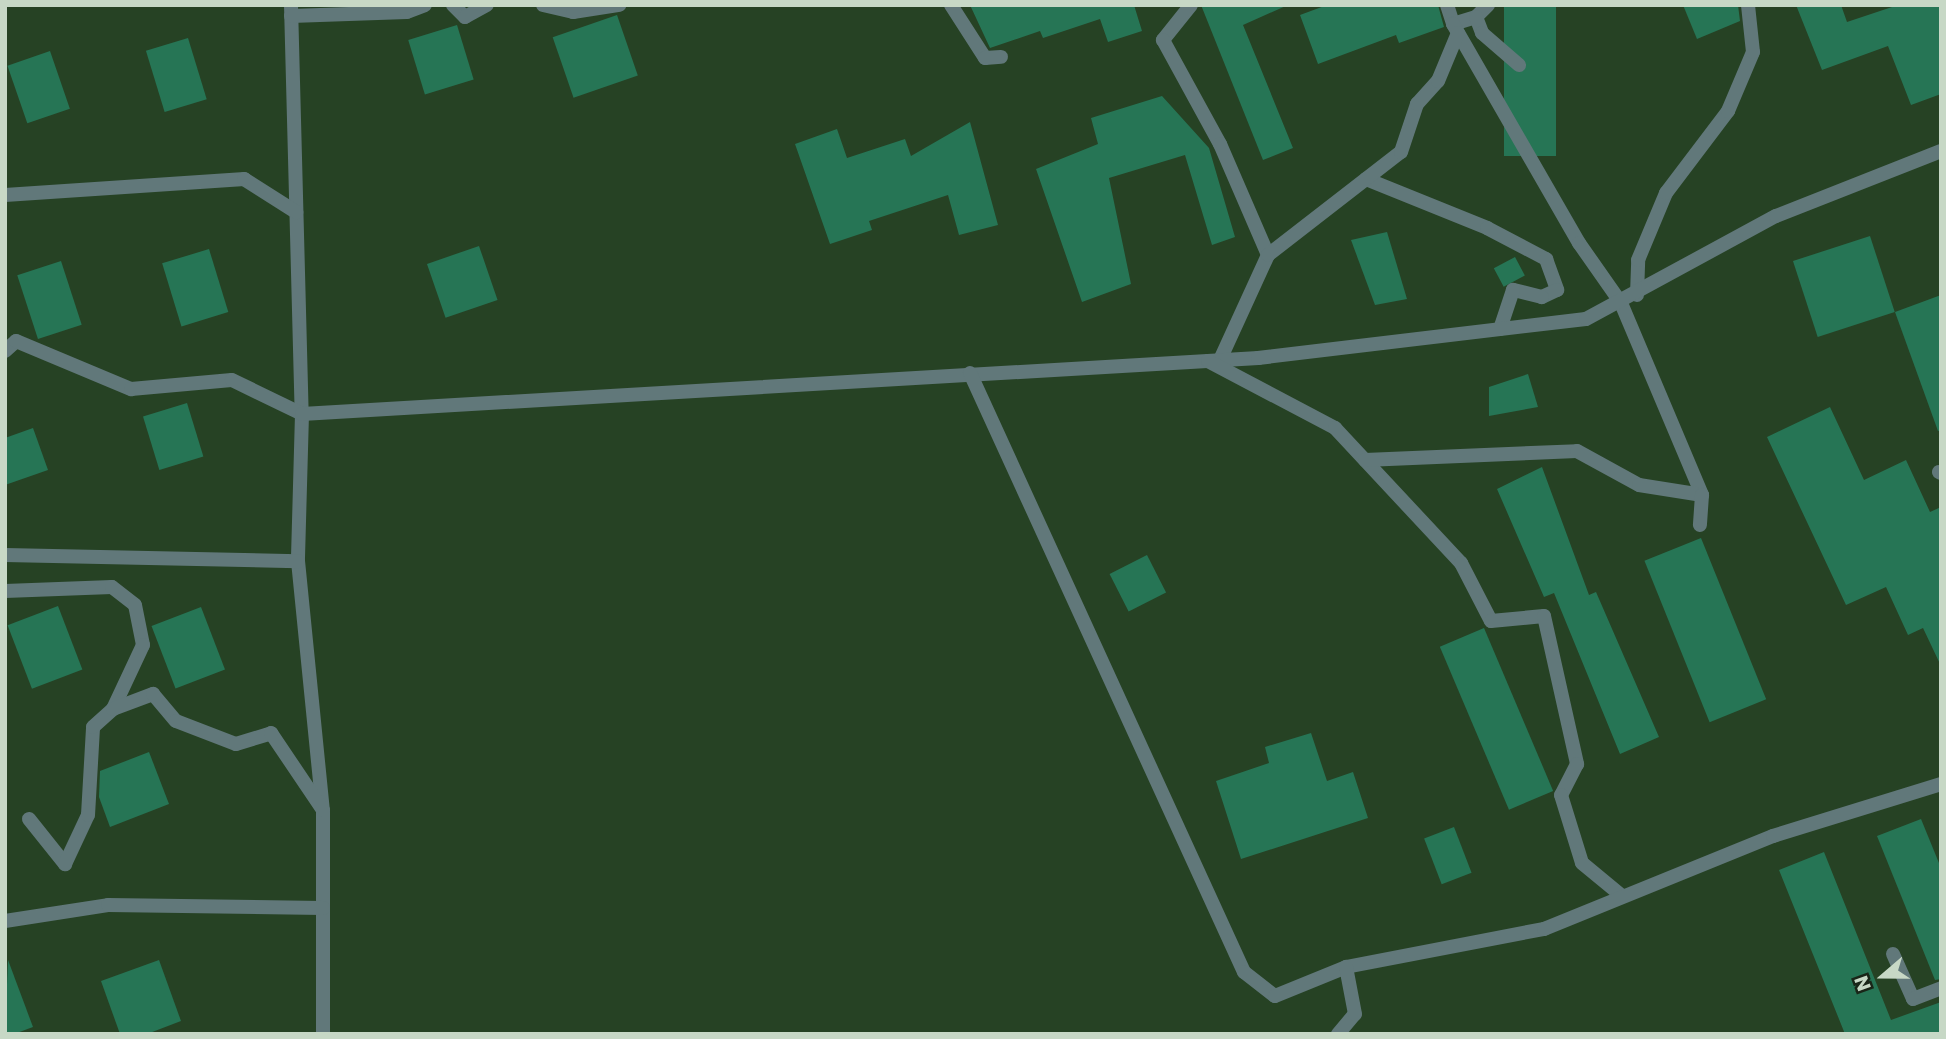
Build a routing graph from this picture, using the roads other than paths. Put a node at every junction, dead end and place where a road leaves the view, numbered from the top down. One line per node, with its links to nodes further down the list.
1 (425, 5): 11 (street)
2 (453, 5): 3 (street)
3 (487, 5)
4 (543, 5): 5 (street)
5 (619, 5)
6 (951, 5): 14 (street)
7 (1191, 5): 20 (street)
8 (1447, 5): 13 (street)
9 (1488, 5): 12 (street)
10 (1748, 5): 21 (street)
11 (291, 10): 19 (street)
12 (1476, 17): 13 (street); 15 (street)
13 (1456, 28): 17 (street); 22 (street)
14 (1001, 57)
15 (1519, 65)
16 (1941, 150): 21 (street)
17 (1366, 180): 20 (street); 23 (street)
18 (5, 195): 19 (street)
19 (296, 212): 27 (street)
20 (1268, 255): 25 (street)
21 (1637, 295): 22 (street)
22 (1621, 303): 23 (street); 29 (street)
23 (1500, 329): 25 (street)
24 (5, 351): 27 (street)
25 (1214, 360): 26 (street); 28 (street)
26 (970, 373): 27 (street); 42 (street)
27 (302, 414): 32 (street)
28 (1365, 460): 29 (street); 38 (street)
29 (1702, 495): 30 (street)
30 (1700, 525)
31 (5, 555): 32 (street)
32 (298, 561): 36 (street)
33 (5, 591): 34 (street)
34 (113, 709): 36 (street); 37 (street)
35 (1941, 784): 38 (street)
36 (323, 811): 39 (street)
37 (29, 819)
38 (1622, 896): 42 (street)
39 (323, 908): 40 (street); 44 (street)
40 (5, 921)
41 (1893, 954): 43 (street)
42 (1346, 967): 45 (street)
43 (1941, 988)
44 (323, 1034)
45 (1338, 1034)

